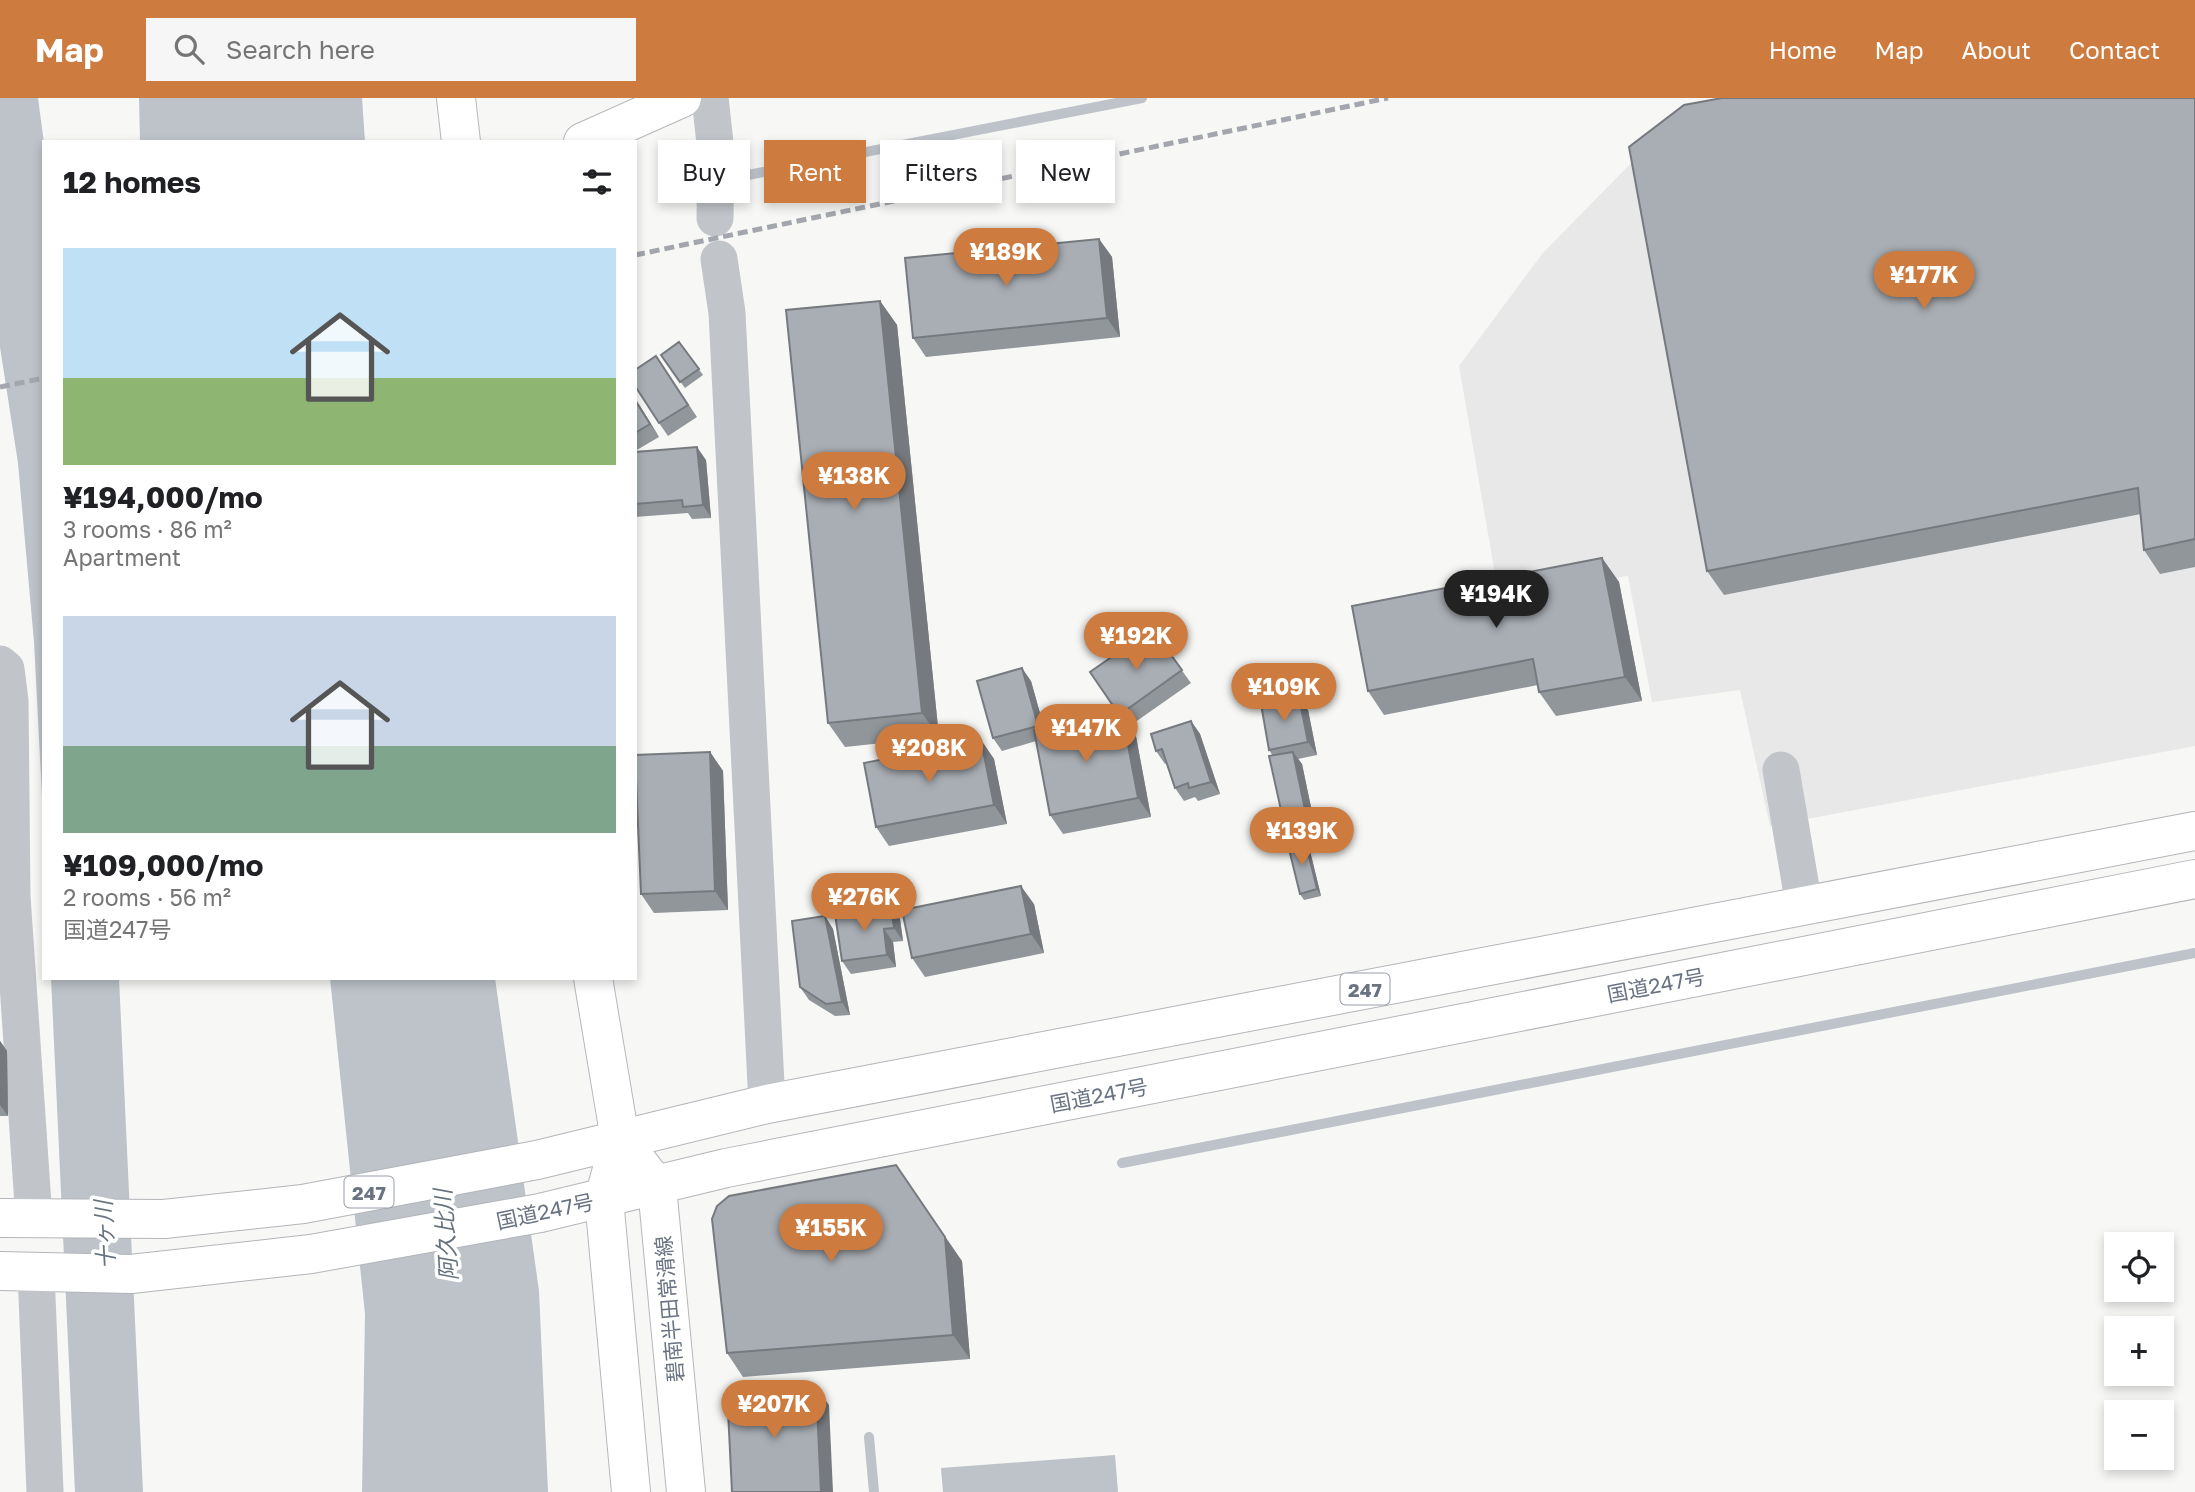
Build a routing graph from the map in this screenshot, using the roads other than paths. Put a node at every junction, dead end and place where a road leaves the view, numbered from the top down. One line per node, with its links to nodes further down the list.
1 (456, 98): 4 (main road)
2 (682, 98): 5 (main road)
3 (710, 98): 6 (street)
4 (461, 140)
5 (588, 140)
6 (715, 218)
7 (719, 259): 14 (street)
8 (0, 664): 18 (street)
9 (1781, 770): 12 (street)
10 (2195, 831): 12 (main road, 247)
11 (2195, 879): 16 (main road, 国道247号 / 247)
12 (1804, 905): 14 (main road, 247)
13 (593, 980): 15 (main road)
14 (767, 1104): 15 (main road, 247)
15 (620, 1139): 16 (main road); 17 (main road); 18 (main road, 247)
16 (657, 1187): 17 (main road, 国道247号 / 247); 22 (main road, 碧南半田常滑線)
17 (604, 1199): 19 (main road, 国道247号 / 247); 21 (main road)
18 (29, 1218)
19 (30, 1272): 20 (street)
20 (45, 1492)
21 (631, 1492)
22 (686, 1492)

